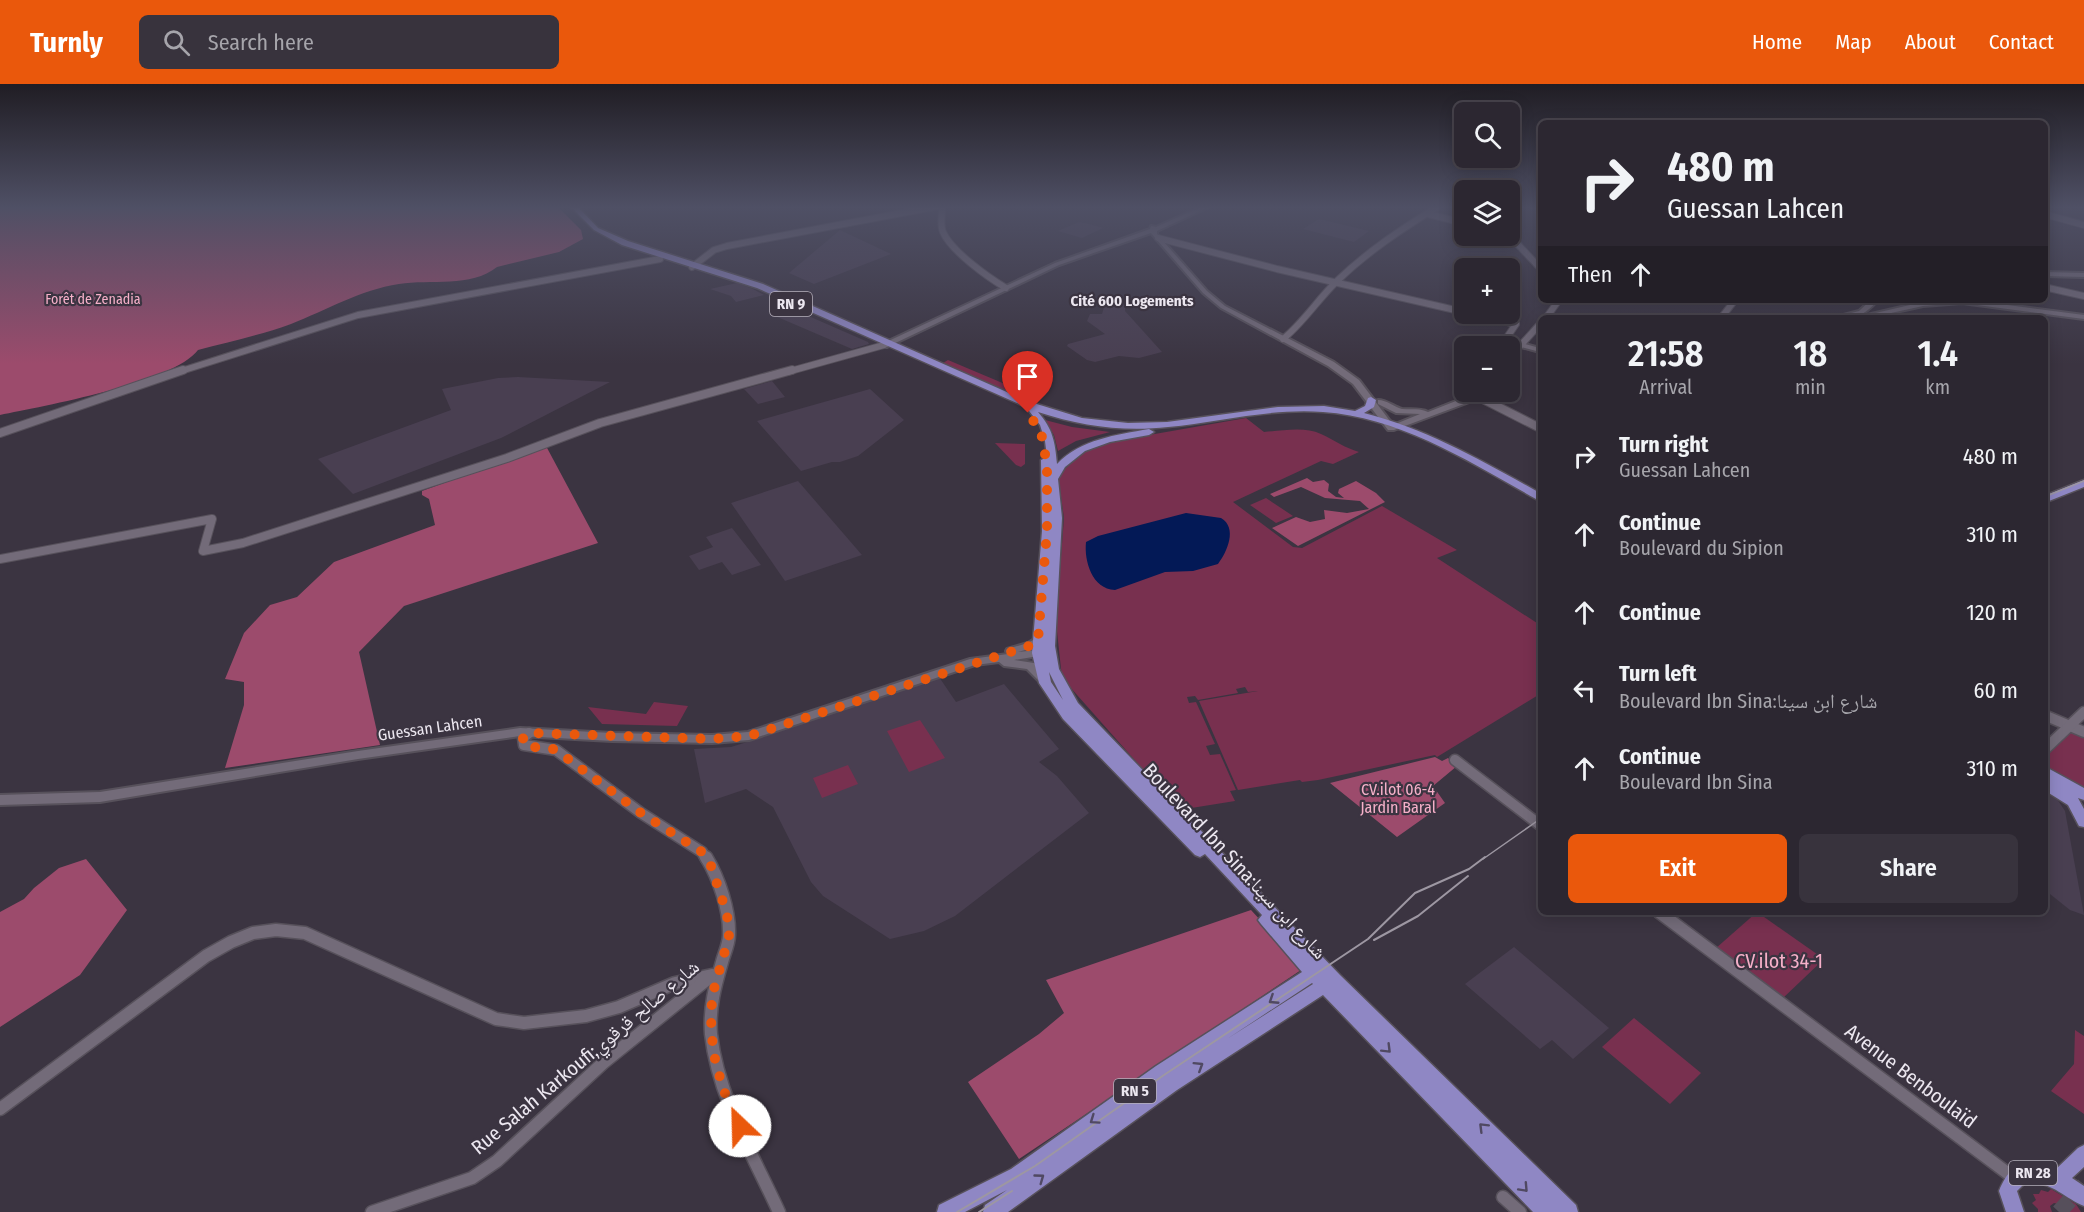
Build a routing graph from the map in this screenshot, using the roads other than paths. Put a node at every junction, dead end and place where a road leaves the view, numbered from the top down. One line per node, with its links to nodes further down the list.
1 (660, 259): 10 (main road, RN 9); 46 (street)
2 (671, 259): 10 (main road)
3 (703, 259): 10 (street)
4 (969, 259): 14 (street)
5 (1065, 259): 14 (main road)
6 (1176, 259): 30 (main road)
7 (1183, 259): 30 (main road)
8 (1237, 259): 13 (street)
9 (1363, 259): 13 (street)
10 (694, 266): 32 (main road, RN 9)
11 (2048, 274): 12 (main road)
12 (2084, 274)
13 (1335, 282): 24 (street); 30 (street)
14 (1004, 287): 32 (main road)
15 (2048, 288): 16 (street)
16 (2084, 296)
17 (1557, 303): 25 (street)
18 (1733, 303): 26 (street)
19 (1872, 303): 27 (main road)
20 (1915, 303): 27 (main road)
21 (1936, 303): 27 (main road)
22 (1978, 303): 28 (main road)
23 (2006, 303): 28 (main road)
24 (1454, 310)
25 (1548, 315)
26 (1723, 315)
27 (1860, 315)
28 (2084, 316)
29 (1538, 326): 31 (street)
30 (1285, 338): 35 (main road)
31 (1520, 342)
32 (882, 344): 39 (main road, RN 9); 55 (street)
33 (1520, 347): 34 (main road)
34 (1538, 350)
35 (1376, 401): 40 (main road); 41 (main road); 42 (main road)
36 (1459, 402): 42 (main road)
37 (1460, 402): 40 (main road)
38 (1494, 402): 44 (street)
39 (1025, 406): 43 (main road, RN 9); 45 (main road, RN 9); 47 (main road); 49 (main road, Boulevard Ibn Sina:شارع ابن سينا)
40 (1439, 410): 42 (main road)
41 (1355, 414): 42 (main road); 43 (main road)
42 (1396, 426): 43 (main road); 53 (main road); 54 (main road)
43 (1161, 427): 45 (main road); 49 (main road)
44 (1538, 427)
45 (1136, 431): 47 (main road)
46 (0, 433)
47 (1052, 462): 49 (main road)
48 (2084, 477): 51 (main road)
49 (1050, 478): 56 (main road, Boulevard Ibn Sina:شارع ابن سينا)
50 (2084, 483): 52 (main road)
51 (2048, 493)
52 (2048, 493)
53 (1538, 496)
54 (1538, 503)
55 (0, 560)
56 (1042, 648): 57 (main road); 58 (main road, Boulevard Ibn Sina:شارع ابن سينا); 74 (main road, Boulevard Ibn Sina:شارع ابن سينا)
57 (974, 662): 58 (main road); 63 (main road, Guessan Lahcen)
58 (1044, 679): 74 (main road, Boulevard Ibn Sina:شارع ابن سينا)
59 (2084, 712): 61 (street)
60 (2048, 717): 61 (street)
61 (2070, 725): 62 (street); 64 (street)
62 (2084, 732)
63 (529, 733): 69 (main road, Guessan Lahcen); 73 (street)
64 (2048, 746)
65 (1455, 760): 71 (street)
66 (2048, 773): 68 (main road)
67 (2048, 785): 70 (main road)
68 (2084, 795)
69 (0, 801)
70 (2084, 822)
71 (1538, 823)
72 (1663, 915): 77 (street, Avenue Benboulaïd)
73 (716, 971): 75 (street); 81 (street, Rue Salah Karkoufi;شارع صالح قرقوي); 82 (street)
74 (1323, 977): 83 (main road, RN 5, one-way to 83); 84 (main road, RN 5, one-way to 74); 86 (main road, Boulevard Ibn Sina:شارع ابن سينا, one-way to 86); 87 (main road, Boulevard Ibn Sina:شارع ابن سينا, one-way to 74)
75 (0, 1109)
76 (2084, 1155): 78 (main road)
77 (2014, 1178): 78 (main road, RN 28); 88 (main road, RN 28)
78 (2058, 1180): 80 (main road, RN 28)
79 (1503, 1197): 85 (street)
80 (2084, 1197)
81 (372, 1212)
82 (779, 1212)
83 (946, 1212)
84 (992, 1212)
85 (1520, 1212)
86 (1546, 1212)
87 (1569, 1212)
88 (2015, 1212)

